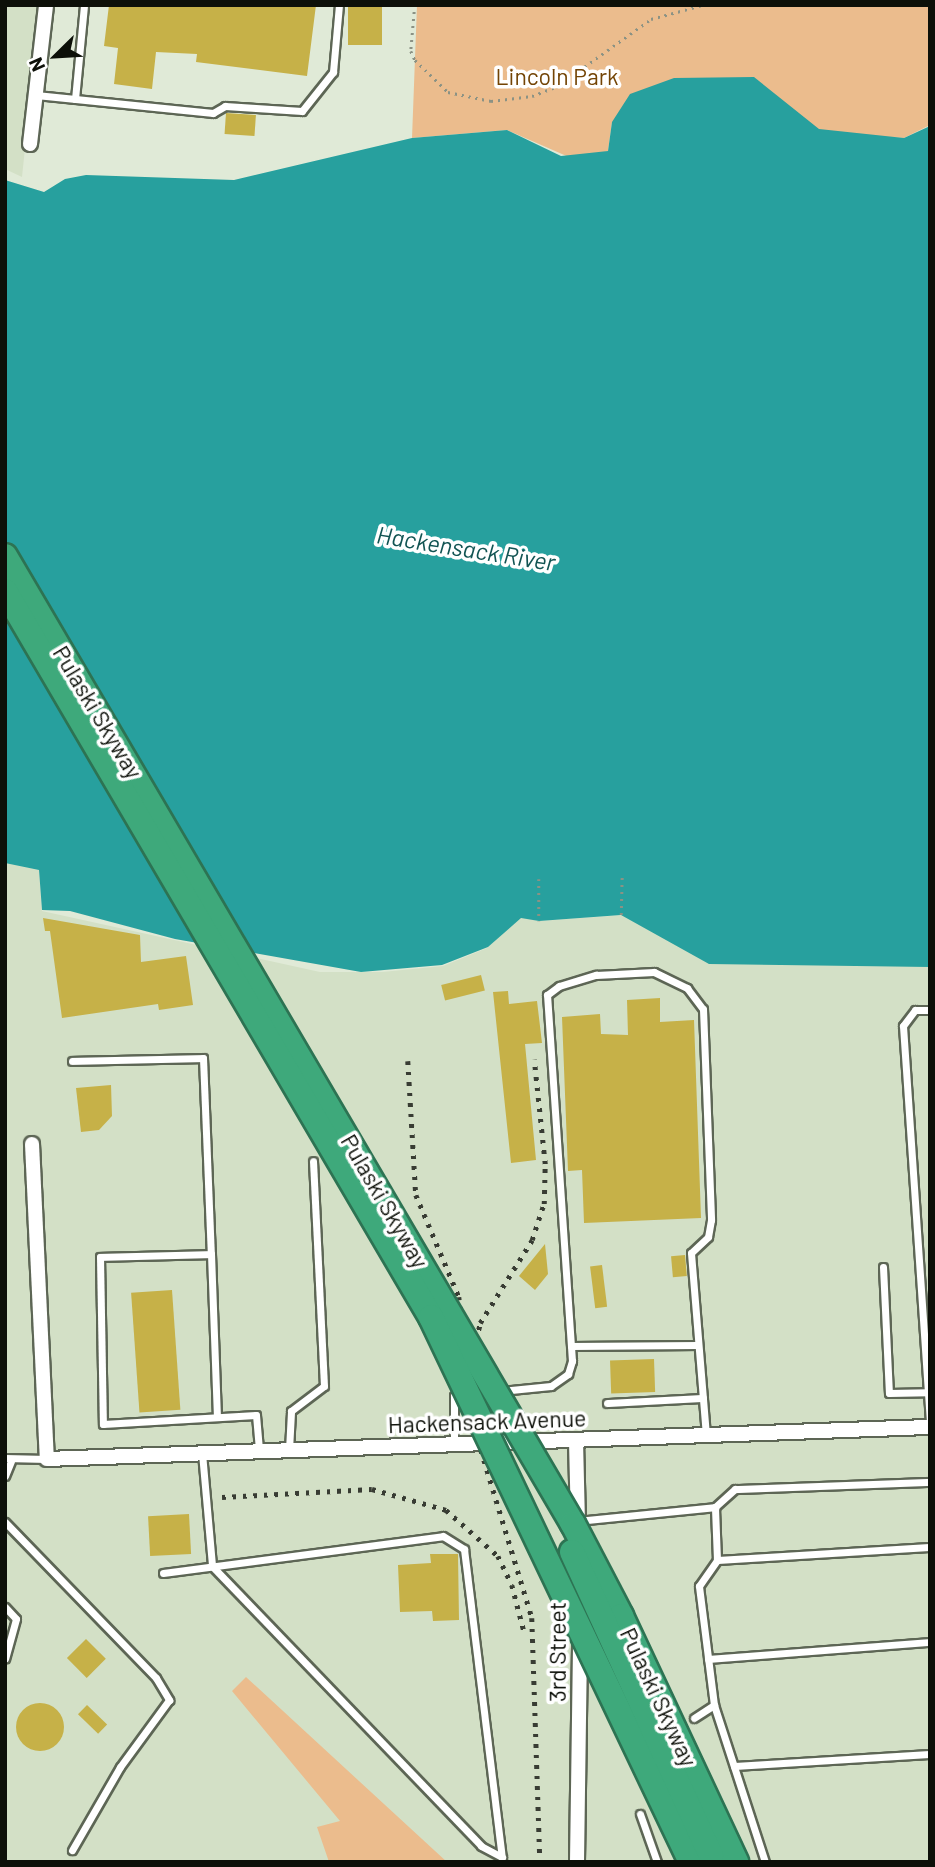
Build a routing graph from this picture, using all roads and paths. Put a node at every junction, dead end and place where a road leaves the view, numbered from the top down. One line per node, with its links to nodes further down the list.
1 (46, 5): 6 (street)
2 (84, 5): 7 (lane)
3 (339, 5): 7 (lane)
4 (415, 5): 5 (path)
5 (703, 5)
6 (35, 95): 7 (lane); 8 (street)
7 (75, 99)
8 (30, 144)
9 (5, 556): 23 (highway, Pulaski Skyway, bridge)
10 (5, 591): 28 (highway, Pulaski Skyway, bridge)
11 (622, 873): 13 (path)
12 (539, 879): 14 (path)
13 (621, 915)
14 (539, 921)
15 (930, 1010): 24 (lane)
16 (72, 1061): 19 (lane)
17 (32, 1144): 36 (street)
18 (313, 1161): 33 (lane)
19 (211, 1254): 27 (lane); 27 (lane)
20 (883, 1267): 24 (lane)
21 (698, 1345): 22 (lane); 22 (lane); 25 (lane)
22 (570, 1346): 32 (lane)
23 (492, 1384): 48 (highway, bridge); 61 (highway, Pulaski Skyway, bridge)
24 (928, 1392): 29 (lane)
25 (703, 1398): 26 (lane); 30 (lane)
26 (607, 1403)
27 (217, 1417): 34 (lane)
28 (481, 1420): 48 (highway, bridge); 58 (highway, Pulaski Skyway, bridge)
29 (930, 1426): 30 (street, Hackensack Avenue)
30 (706, 1436): 31 (street, Hackensack Avenue)
31 (576, 1441): 32 (street, Hackensack Avenue); 41 (street, 3rd Street)
32 (454, 1445): 33 (street, Hackensack Avenue)
33 (289, 1450): 34 (street, Hackensack Avenue)
34 (259, 1451): 35 (street, Hackensack Avenue)
35 (202, 1453): 36 (street, Hackensack Avenue); 45 (lane)
36 (47, 1459): 37 (lane)
37 (8, 1460): 38 (lane)
38 (5, 1476)
39 (930, 1482): 40 (lane)
40 (715, 1507): 41 (lane); 44 (lane)
41 (578, 1521): 59 (street, 3rd Street)
42 (5, 1522): 57 (lane)
43 (930, 1546): 44 (lane)
44 (717, 1560): 51 (lane)
45 (212, 1566): 45 (lane); 46 (lane)
46 (163, 1573)
47 (5, 1607): 50 (lane)
48 (608, 1636): 58 (highway, bridge)
49 (930, 1642): 51 (lane)
50 (5, 1659)
51 (708, 1659): 52 (lane)
52 (714, 1705): 53 (lane); 55 (lane)
53 (694, 1718)
54 (930, 1754): 55 (lane)
55 (734, 1766): 62 (lane)
56 (640, 1814): 60 (lane)
57 (72, 1850)
58 (701, 1859)
59 (577, 1862)
60 (657, 1862)
61 (736, 1862)
62 (765, 1862)

